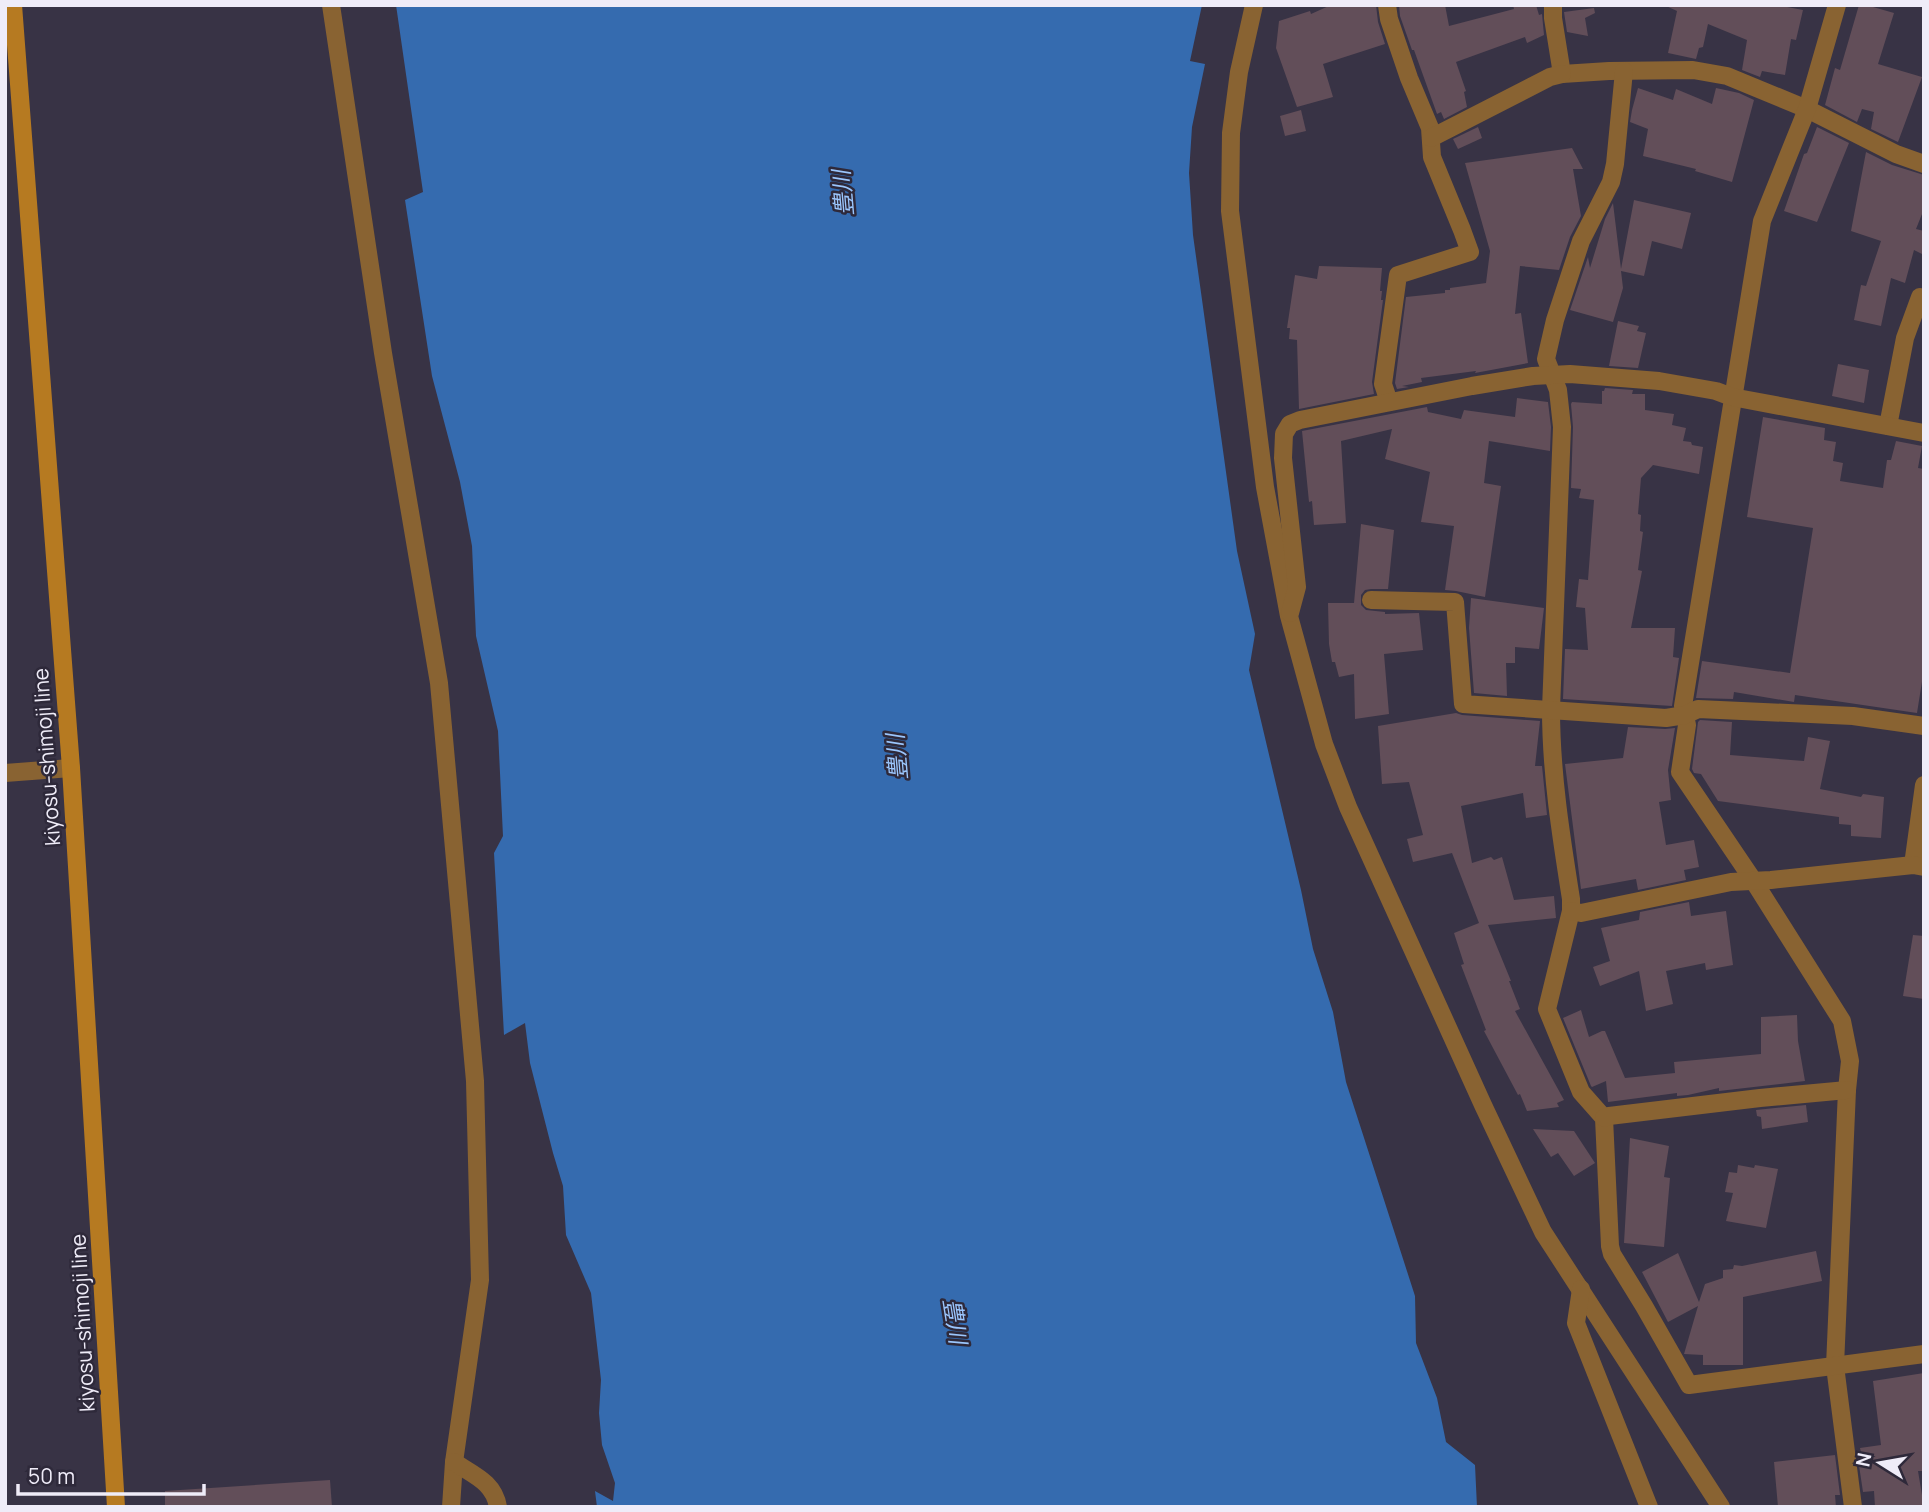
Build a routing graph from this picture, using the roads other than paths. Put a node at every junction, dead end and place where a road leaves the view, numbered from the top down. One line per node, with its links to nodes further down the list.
1 (12, 5): 23 (main road, kiyosu-shimoji line)
2 (331, 5): 34 (street)
3 (1254, 5): 19 (street)
4 (1387, 5): 10 (street)
5 (1553, 5): 8 (street)
6 (1837, 5): 9 (street)
7 (1624, 71): 8 (street); 9 (street); 13 (street)
8 (1563, 74): 10 (street)
9 (1807, 109): 11 (street); 14 (street)
10 (1431, 138): 15 (street)
11 (1924, 164)
12 (1920, 297): 16 (street)
13 (1552, 375): 14 (street); 15 (street); 20 (street)
14 (1732, 397): 16 (street); 21 (street)
15 (1389, 402): 19 (street)
16 (1888, 426): 17 (street)
17 (1924, 433)
18 (1371, 600): 20 (street)
19 (1289, 616): 31 (street)
20 (1551, 709): 21 (street); 28 (street)
21 (1685, 715): 22 (street); 27 (street)
22 (1924, 726)
23 (71, 768): 24 (street); 35 (main road, kiyosu-shimoji line)
24 (5, 773)
25 (1924, 785): 26 (street)
26 (1918, 866): 27 (street)
27 (1753, 880): 28 (street); 29 (street)
28 (1572, 911): 30 (street)
29 (1847, 1090): 30 (street); 33 (street)
30 (1604, 1118): 33 (street)
31 (1581, 1289): 38 (street); 39 (street)
32 (1924, 1353): 33 (street)
33 (1835, 1366): 40 (street)
34 (454, 1462): 36 (street); 37 (street)
35 (116, 1507)
36 (451, 1507)
37 (498, 1507)
38 (1649, 1507)
39 (1721, 1507)
40 (1853, 1507)

